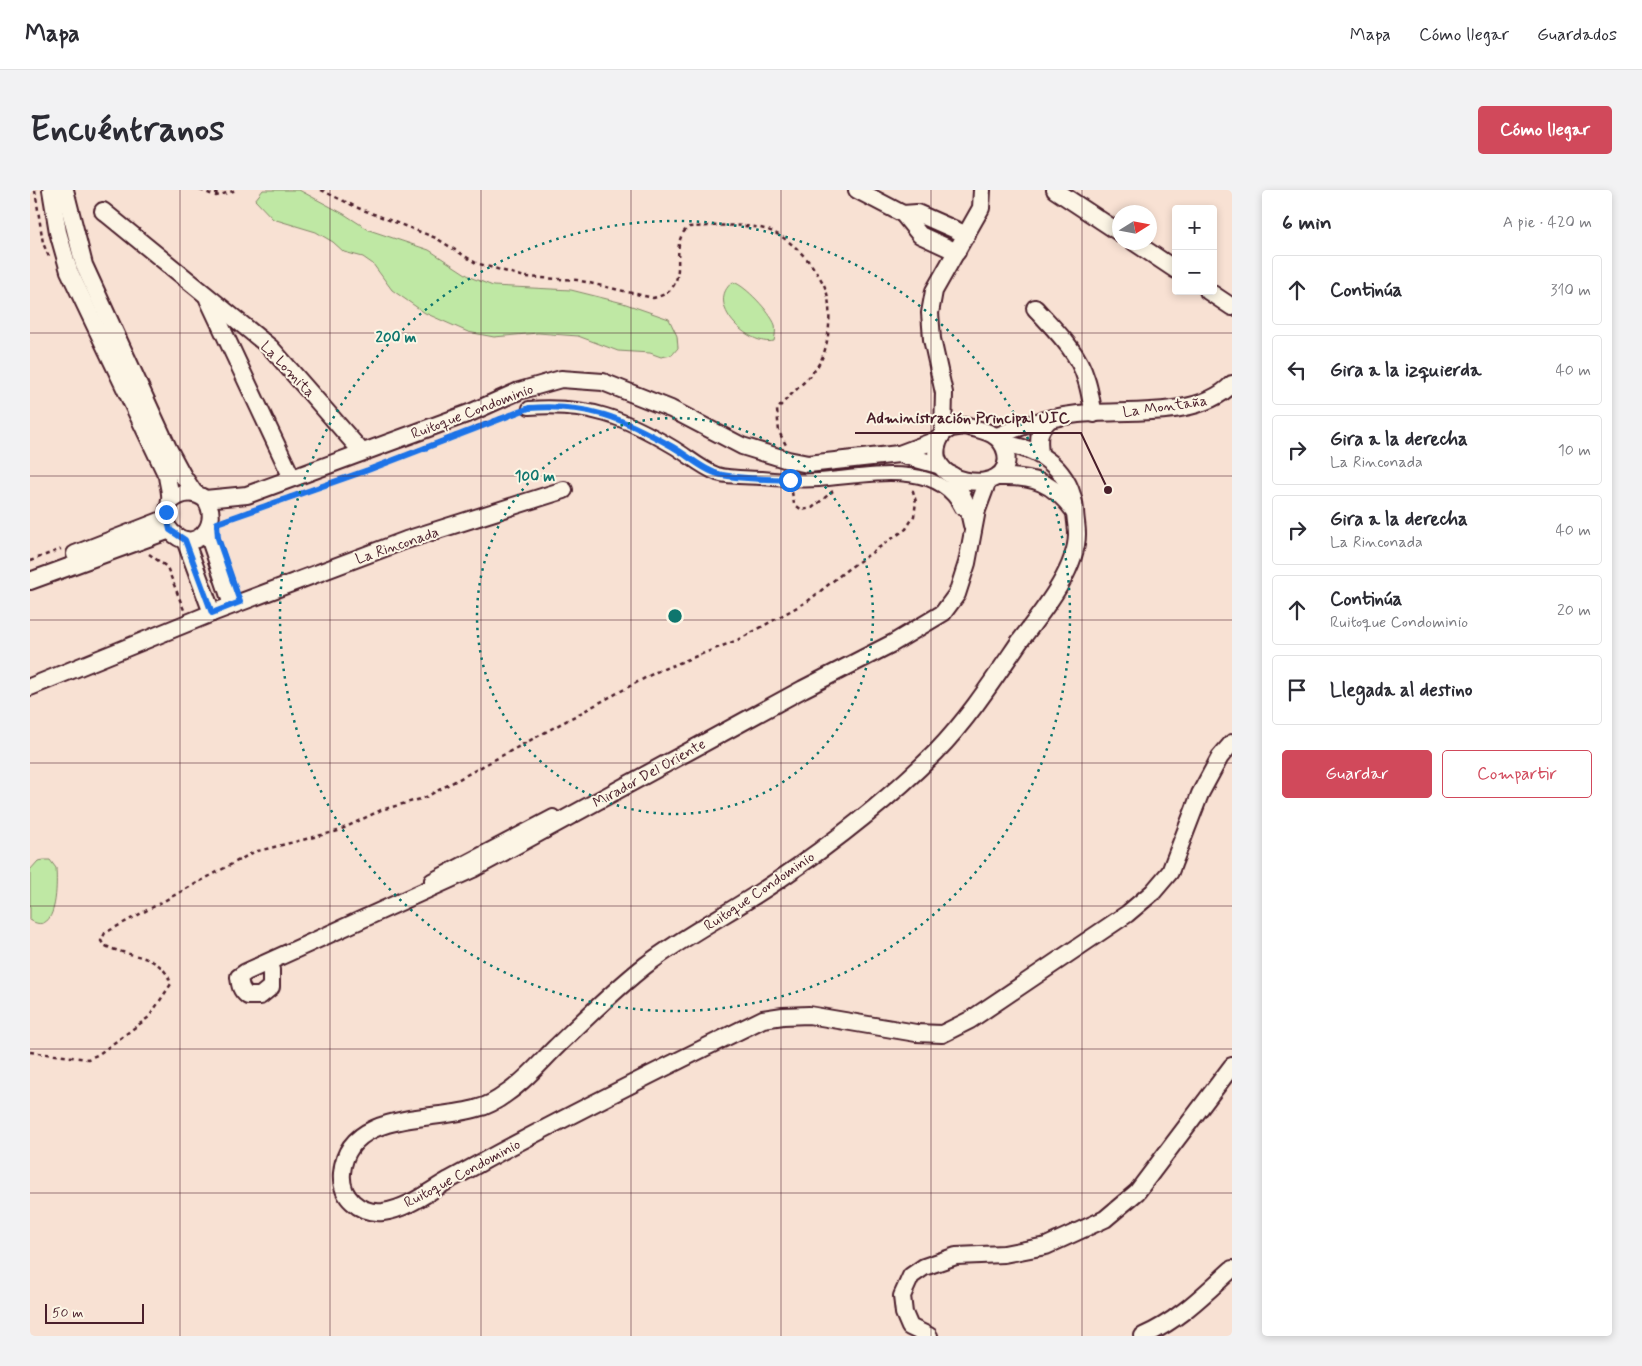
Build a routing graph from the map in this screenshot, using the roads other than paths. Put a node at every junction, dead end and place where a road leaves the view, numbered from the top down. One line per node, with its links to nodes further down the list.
1 (51, 190): 37 (street)
2 (65, 190): 36 (street)
3 (857, 190): 9 (street)
4 (982, 190): 7 (street)
5 (992, 190): 7 (street)
6 (1055, 190): 10 (street)
7 (981, 208): 11 (street)
8 (103, 211): 15 (street, La Lomita)
9 (903, 214): 11 (street); 13 (street)
10 (1112, 228)
11 (967, 236): 13 (street)
12 (1146, 250): 14 (street)
13 (957, 252): 20 (street)
14 (1172, 267)
15 (206, 295): 27 (street, La Lomita); 32 (street, La Lomita)
16 (1214, 295): 17 (street)
17 (1232, 307)
18 (1035, 308): 22 (street)
19 (1232, 384): 22 (street, La Montaña)
20 (944, 393): 24 (street); 25 (street)
21 (529, 408): 50 (street)
22 (1094, 414): 23 (street, La Montaña)
23 (1051, 418): 26 (street); 29 (street)
24 (964, 426): 25 (street, Ruitoque Condominio); 26 (street, Ruitoque Condominio)
25 (941, 436): 28 (street, Ruitoque Condominio); 30 (street)
26 (1001, 440): 29 (street, Ruitoque Condominio); 33 (street)
27 (362, 452): 28 (street, Ruitoque Condominio); 32 (street, Ruitoque Condominio)
28 (898, 454): 30 (street, Ruitoque Condominio)
29 (1040, 454): 38 (street, Ruitoque Condominio)
30 (938, 465): 31 (street, Ruitoque Condominio)
31 (952, 475): 33 (street, Ruitoque Condominio); 41 (street, Ruitoque Condominio)
32 (292, 478): 35 (street, Ruitoque Condominio)
33 (992, 480): 38 (street, Ruitoque Condominio); 41 (street)
34 (564, 490): 45 (street, La Rinconada)
35 (248, 495): 36 (street, Ruitoque Condominio); 40 (street, Ruitoque Condominio)
36 (200, 496): 37 (street, Ruitoque Condominio); 40 (street)
37 (170, 502): 39 (street)
38 (1075, 513): 48 (street, Ruitoque Condominio)
39 (168, 524): 42 (street); 43 (street); 44 (street)
40 (212, 524): 42 (street, Ruitoque Condominio); 45 (street)
41 (973, 529): 49 (street, Mirador Del Oriente)
42 (185, 540): 46 (street)
43 (30, 572)
44 (30, 581)
45 (232, 605): 46 (street, La Rinconada)
46 (212, 613): 47 (street, La Rinconada)
47 (30, 687)
48 (1232, 743)
49 (268, 963): 50 (street, Mirador Del Oriente); 50 (street)
50 (239, 978)
51 (1232, 1066): 53 (street)
52 (1232, 1269): 54 (street)
53 (929, 1336)
54 (1143, 1336)

